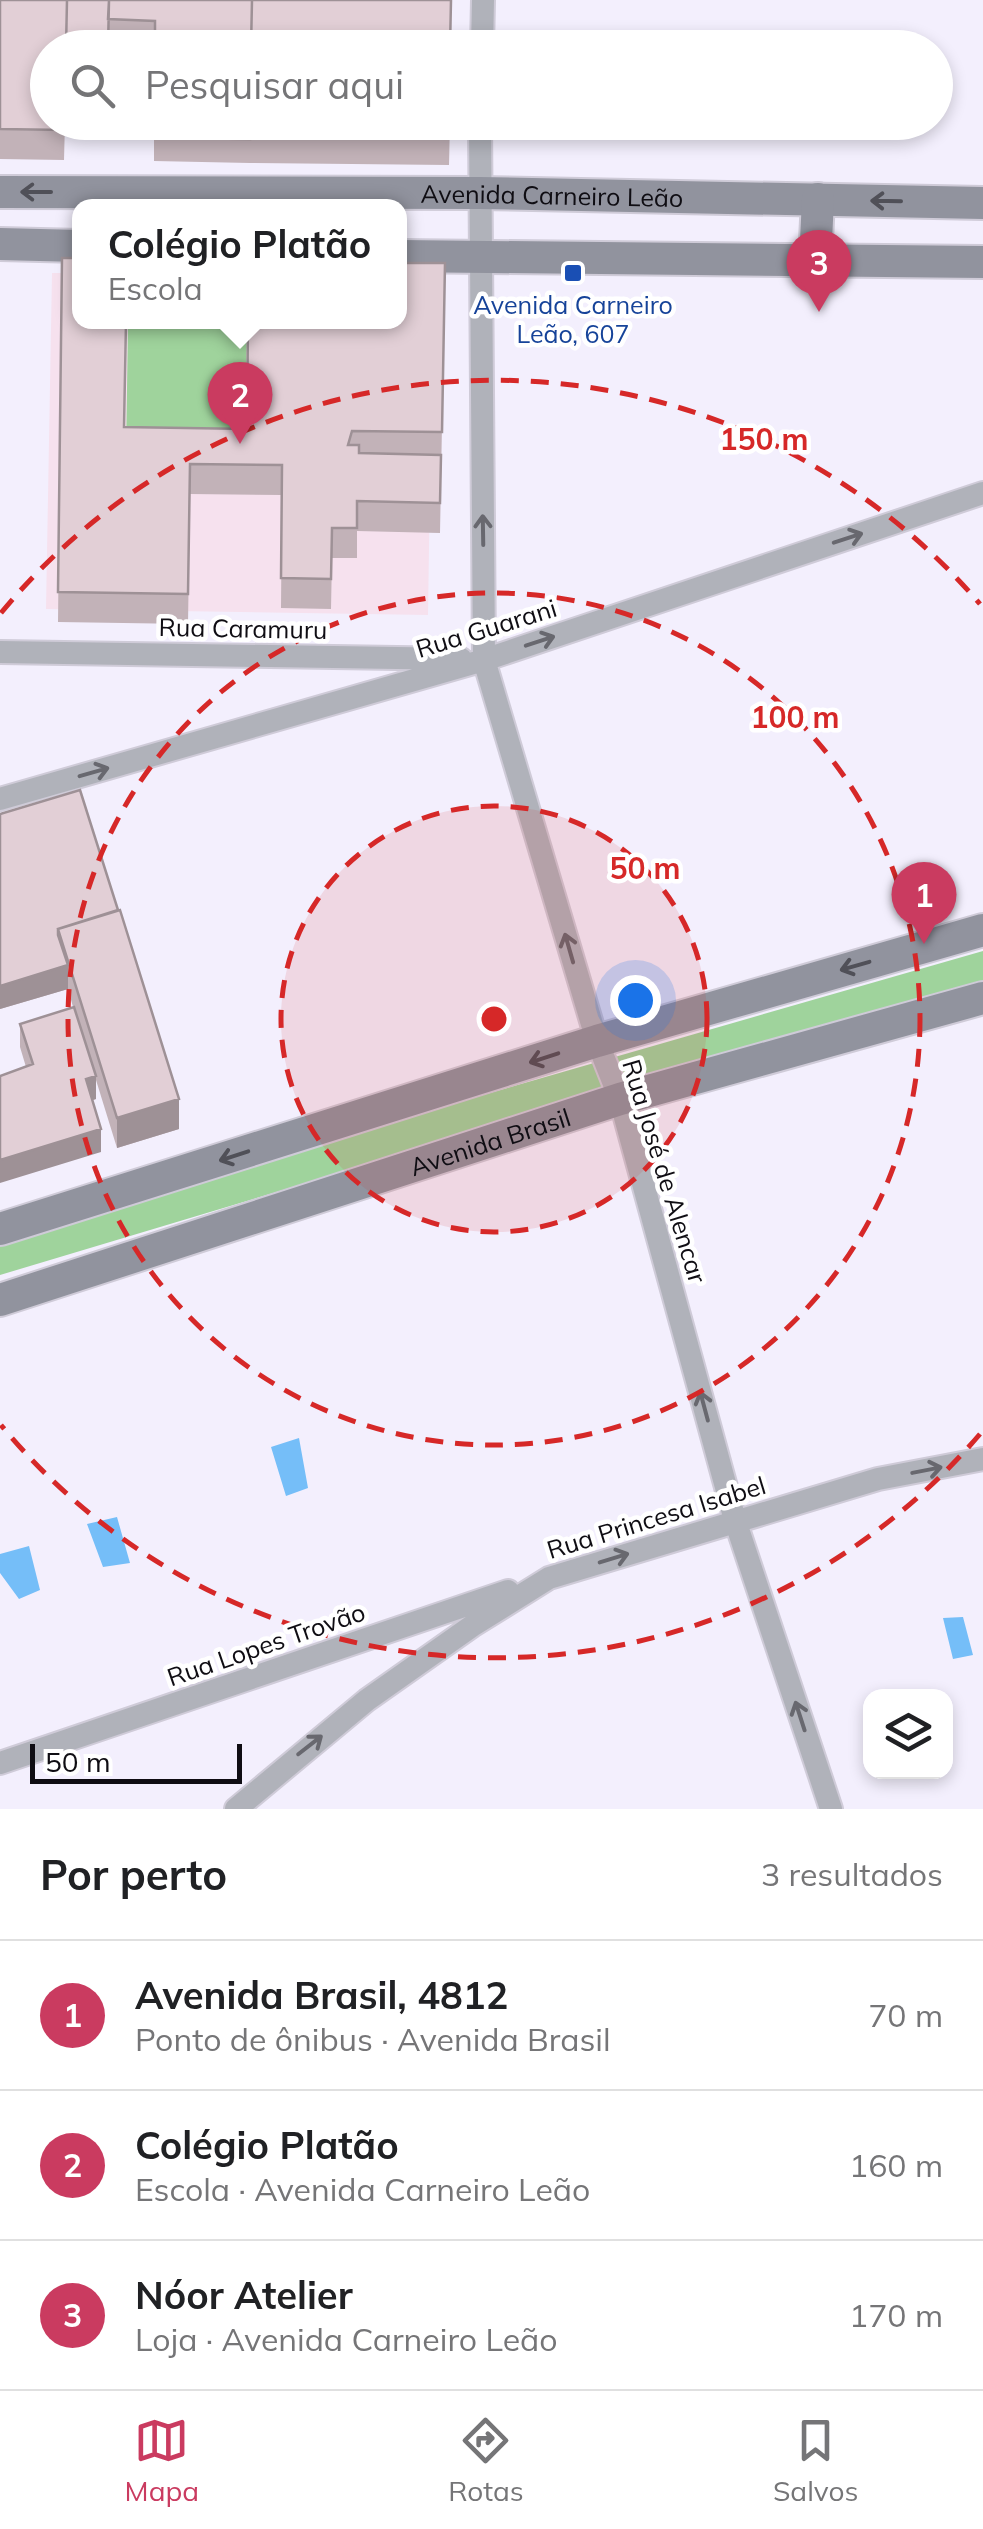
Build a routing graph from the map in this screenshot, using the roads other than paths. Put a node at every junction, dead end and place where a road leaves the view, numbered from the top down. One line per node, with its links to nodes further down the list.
1 (483, 0): 2 (street)
2 (482, 30)
3 (479, 140): 5 (street, Rua José de Alencar)
4 (0, 192): 5 (main road, Avenida Carneiro Leão, one-way to 4)
5 (478, 193): 6 (main road, Avenida Carneiro Leão); 11 (street, Rua José de Alencar)
6 (818, 199): 7 (main road, Avenida Carneiro Leão, one-way to 6); 12 (main road)
7 (983, 203)
8 (0, 244): 9 (main road)
9 (72, 246)
10 (407, 256): 11 (main road)
11 (479, 259): 12 (main road); 16 (street, Rua José de Alencar, one-way to 11)
12 (815, 262): 13 (main road)
13 (983, 262)
14 (983, 493): 16 (street, Rua Guarani, one-way to 14)
15 (0, 652): 16 (street, Rua Caramuru)
16 (484, 660): 17 (street, Rua Guarani, one-way to 16); 20 (street, Rua José de Alencar, one-way to 16)
17 (0, 799)
18 (983, 930): 20 (main road, one-way to 20)
19 (983, 998): 21 (main road, Avenida Brasil)
20 (596, 1041): 21 (street, Rua José de Alencar); 22 (main road, one-way to 22)
21 (620, 1099): 23 (main road, Avenida Brasil); 25 (street, Rua José de Alencar, one-way to 21)
22 (0, 1229)
23 (0, 1300)
24 (983, 1459): 25 (street, Rua Princesa Isabel, one-way to 24)
25 (735, 1520): 26 (street, Rua Princesa Isabel, one-way to 25); 29 (street, Rua José de Alencar, one-way to 25)
26 (549, 1578): 27 (street, Rua Lopes Trovão); 28 (street, Rua Princesa Isabel, one-way to 26)
27 (0, 1763)
28 (236, 1809)
29 (831, 1809)

